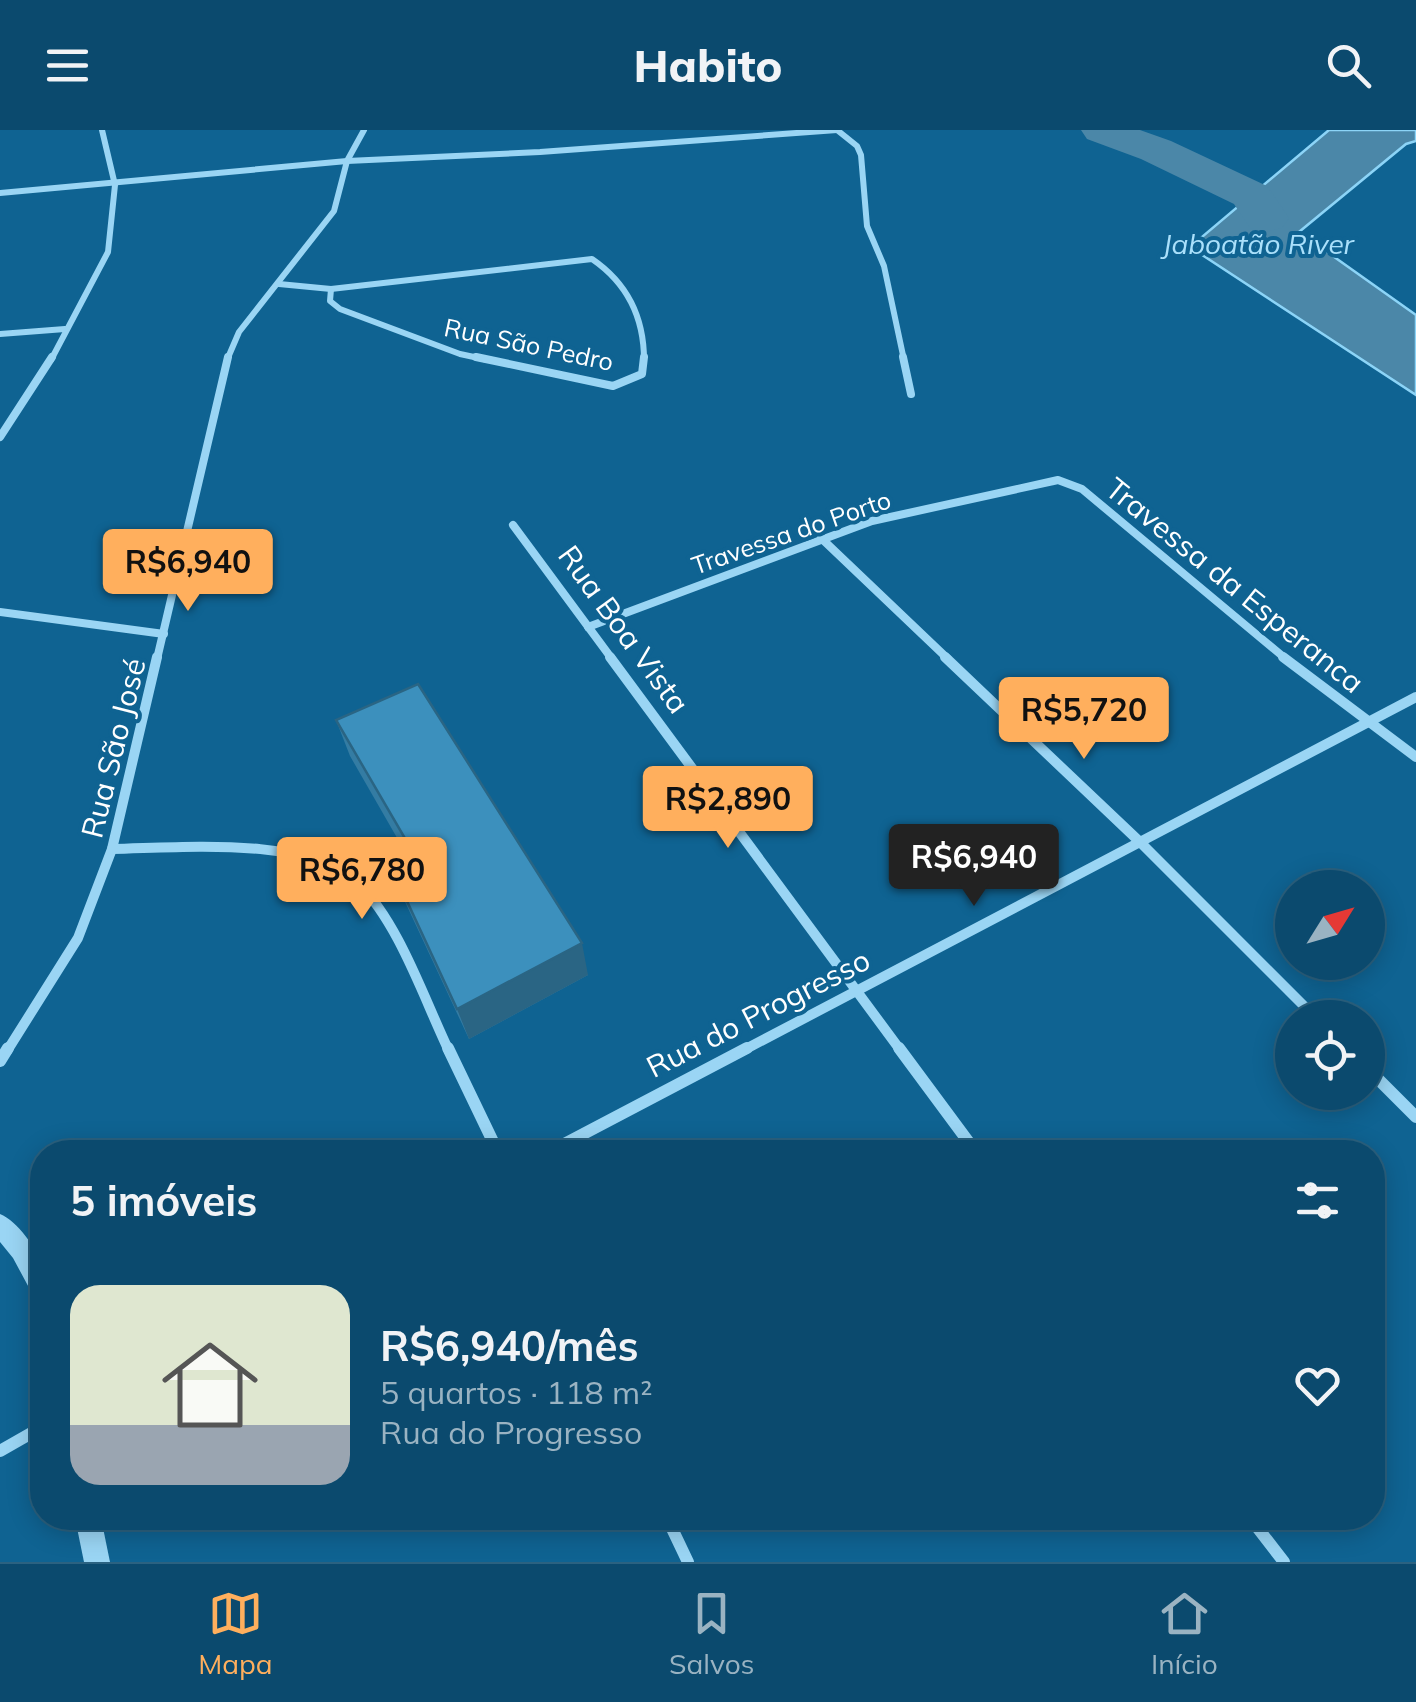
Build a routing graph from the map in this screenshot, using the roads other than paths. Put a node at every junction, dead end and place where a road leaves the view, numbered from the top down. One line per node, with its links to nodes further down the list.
1 (102, 130): 5 (street)
2 (364, 130): 4 (street, Rua São José)
3 (837, 130): 4 (street); 11 (street)
4 (347, 161): 5 (street); 7 (street, Rua São José)
5 (115, 185): 6 (street); 9 (street)
6 (1, 195)
7 (279, 284): 8 (street, Rua São Pedro); 18 (street, Rua São José)
8 (330, 289): 8 (street, Rua São Pedro)
9 (65, 329): 10 (street); 12 (street)
10 (0, 334)
11 (911, 394)
12 (0, 437)
13 (1070, 482): 15 (street, Travessa do Porto); 20 (street, Travessa da Esperanca)
14 (513, 525): 17 (street, Rua Boa Vista)
15 (821, 538): 17 (street, Travessa do Porto); 22 (street)
16 (0, 612): 18 (street)
17 (588, 627): 24 (street, Rua Boa Vista)
18 (164, 634): 23 (street, Rua São José)
19 (1416, 697): 20 (street, Rua do Progresso)
20 (1370, 724): 21 (street, Travessa da Esperanca); 22 (street, Rua do Progresso)
21 (1416, 757)
22 (1141, 843): 24 (street, Rua do Progresso); 25 (street)
23 (112, 850): 26 (street, Rua São José); 29 (street)
24 (857, 994): 30 (street, Rua do Progresso); 31 (street, Rua Boa Vista)
25 (1298, 1000)
26 (0, 1061)
27 (1385, 1085): 28 (street)
28 (1416, 1117)
29 (492, 1140)
30 (571, 1140)
31 (967, 1140)
32 (0, 1225): 33 (street)
33 (30, 1267)
34 (30, 1434): 35 (street)
35 (0, 1451)
36 (90, 1530): 39 (street)
37 (673, 1530): 40 (street)
38 (1259, 1530): 41 (street)
39 (97, 1562)
40 (688, 1562)
41 (1284, 1562)

